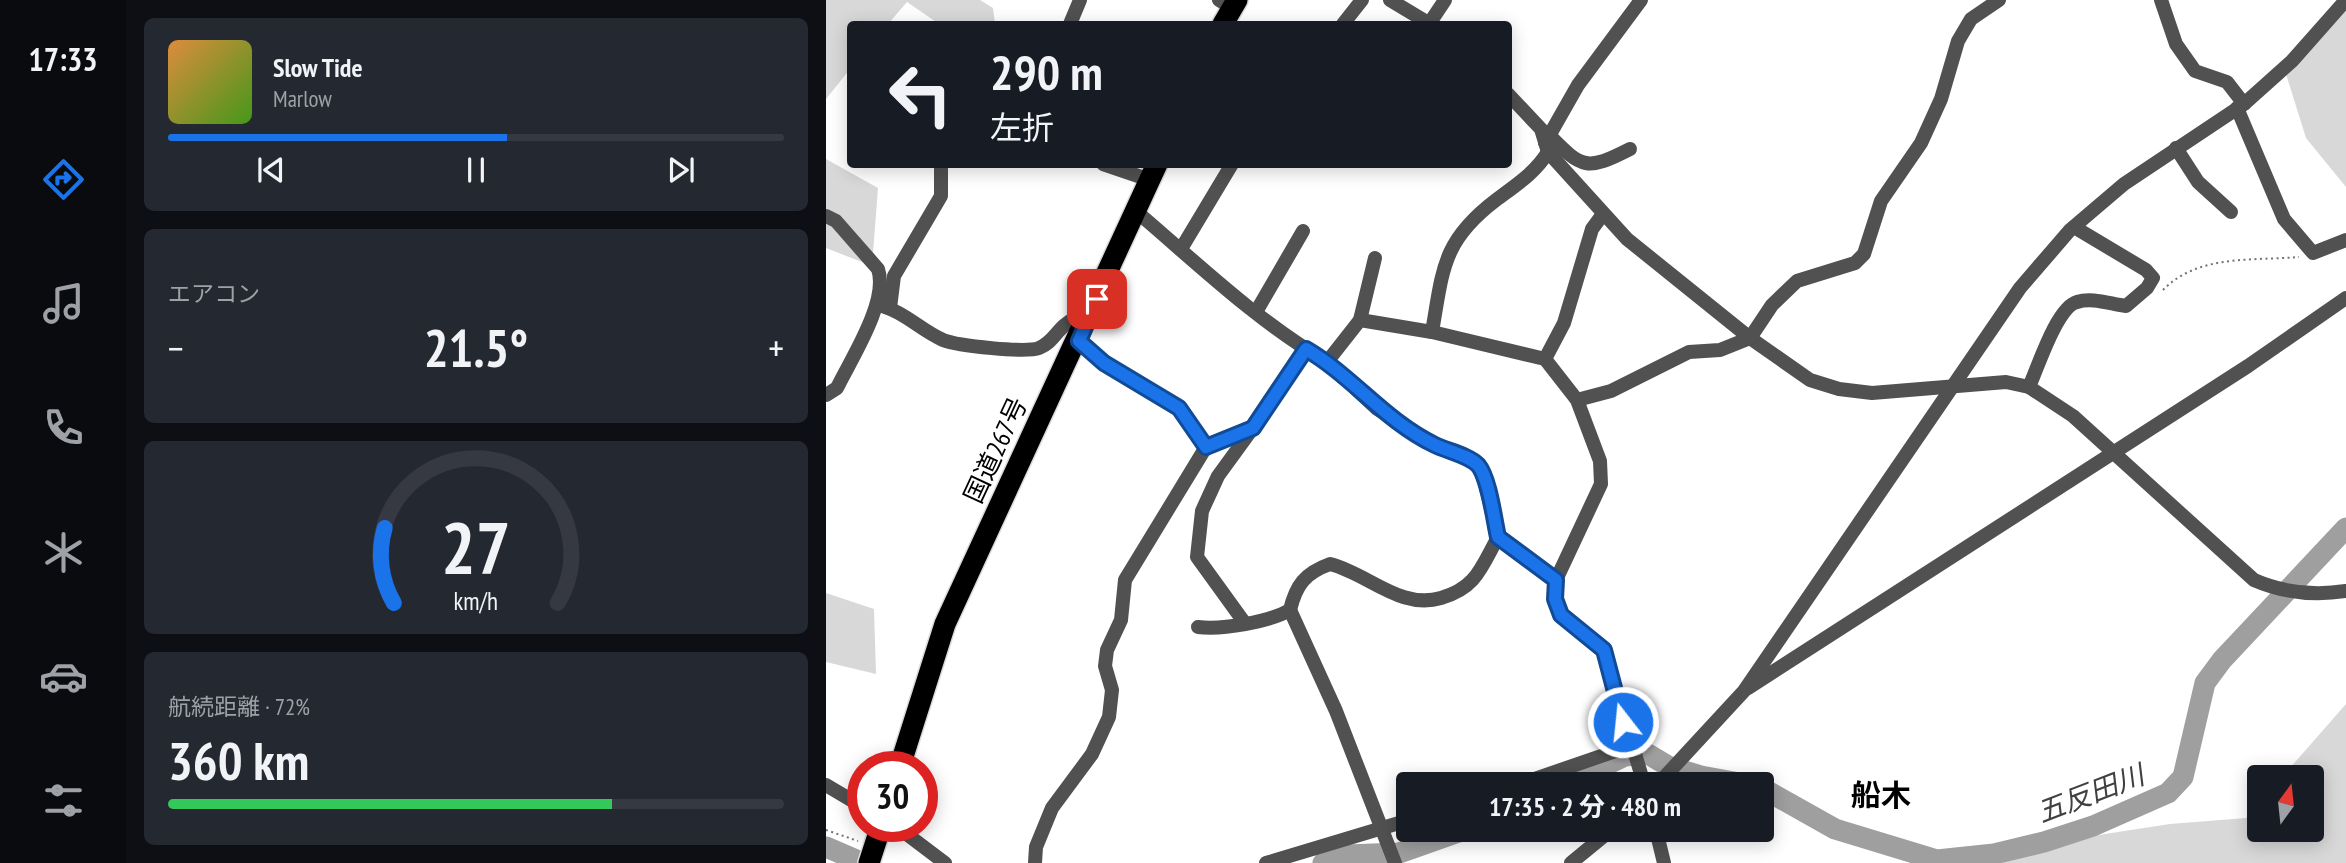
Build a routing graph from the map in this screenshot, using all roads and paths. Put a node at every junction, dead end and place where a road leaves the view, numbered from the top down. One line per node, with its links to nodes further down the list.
1 (1080, 0): 9 (street)
2 (1362, 0): 10 (street)
3 (1390, 0): 11 (street)
4 (1445, 0): 12 (street)
5 (1641, 0): 15 (street)
6 (1999, 0): 39 (street)
7 (2161, 0): 14 (street)
8 (2346, 0): 14 (street)
9 (1071, 21)
10 (1345, 21)
11 (1425, 21)
12 (1432, 21)
13 (1512, 98): 15 (street)
14 (2240, 106): 16 (street); 30 (street)
15 (1547, 143): 17 (street); 24 (street); 38 (street)
16 (2176, 148): 23 (street); 26 (street)
17 (1630, 149)
18 (941, 168): 34 (street)
19 (1128, 168): 21 (street)
20 (1230, 168): 29 (street)
21 (1154, 172): 22 (highway, 国道267号)
22 (1137, 212): 29 (street); 37 (highway, 国道267号)
23 (2231, 212)
24 (1603, 214): 39 (street); 41 (street)
25 (826, 216): 34 (street)
26 (2074, 228): 43 (street); 44 (street)
27 (1303, 231): 35 (street)
28 (2346, 240): 30 (street)
29 (1181, 249): 35 (street)
30 (2313, 253): 32 (path)
31 (1375, 258): 36 (street)
32 (2158, 294)
33 (2346, 298): 49 (street)
34 (884, 306): 37 (street); 45 (street)
35 (1256, 312): 40 (street)
36 (1360, 320): 38 (street); 42 (street)
37 (1083, 332): 48 (street); 58 (highway, 国道267号)
38 (1432, 332): 41 (street)
39 (1750, 338): 43 (street); 46 (street)
40 (1306, 349): 42 (street); 47 (street)
41 (1545, 359): 46 (street)
42 (1327, 362): 50 (street)
43 (1951, 386): 44 (street); 56 (street)
44 (2029, 387): 49 (street)
45 (826, 396)
46 (1577, 400): 51 (street)
47 (1253, 428): 48 (street); 54 (street)
48 (1206, 447): 72 (street)
49 (2113, 453): 52 (street); 56 (street)
50 (1498, 537): 51 (street); 53 (street)
51 (1556, 580): 57 (street)
52 (2346, 591)
53 (1290, 610): 54 (street); 65 (street)
54 (1244, 622): 55 (street)
55 (1198, 627)
56 (1744, 691): 61 (street)
57 (1630, 746): 59 (street); 60 (street)
58 (905, 751)
59 (1555, 772)
60 (1640, 772)
61 (1669, 772)
62 (826, 785): 63 (street)
63 (847, 797)
64 (1396, 823): 65 (street)
65 (1380, 827): 73 (street); 74 (street)
66 (826, 830): 70 (path)
67 (919, 842): 71 (street)
68 (1596, 842): 75 (street)
69 (1659, 842): 76 (street)
70 (872, 854)
71 (945, 863)
72 (1035, 863)
73 (1266, 863)
74 (1395, 863)
75 (1571, 863)
76 (1664, 863)

